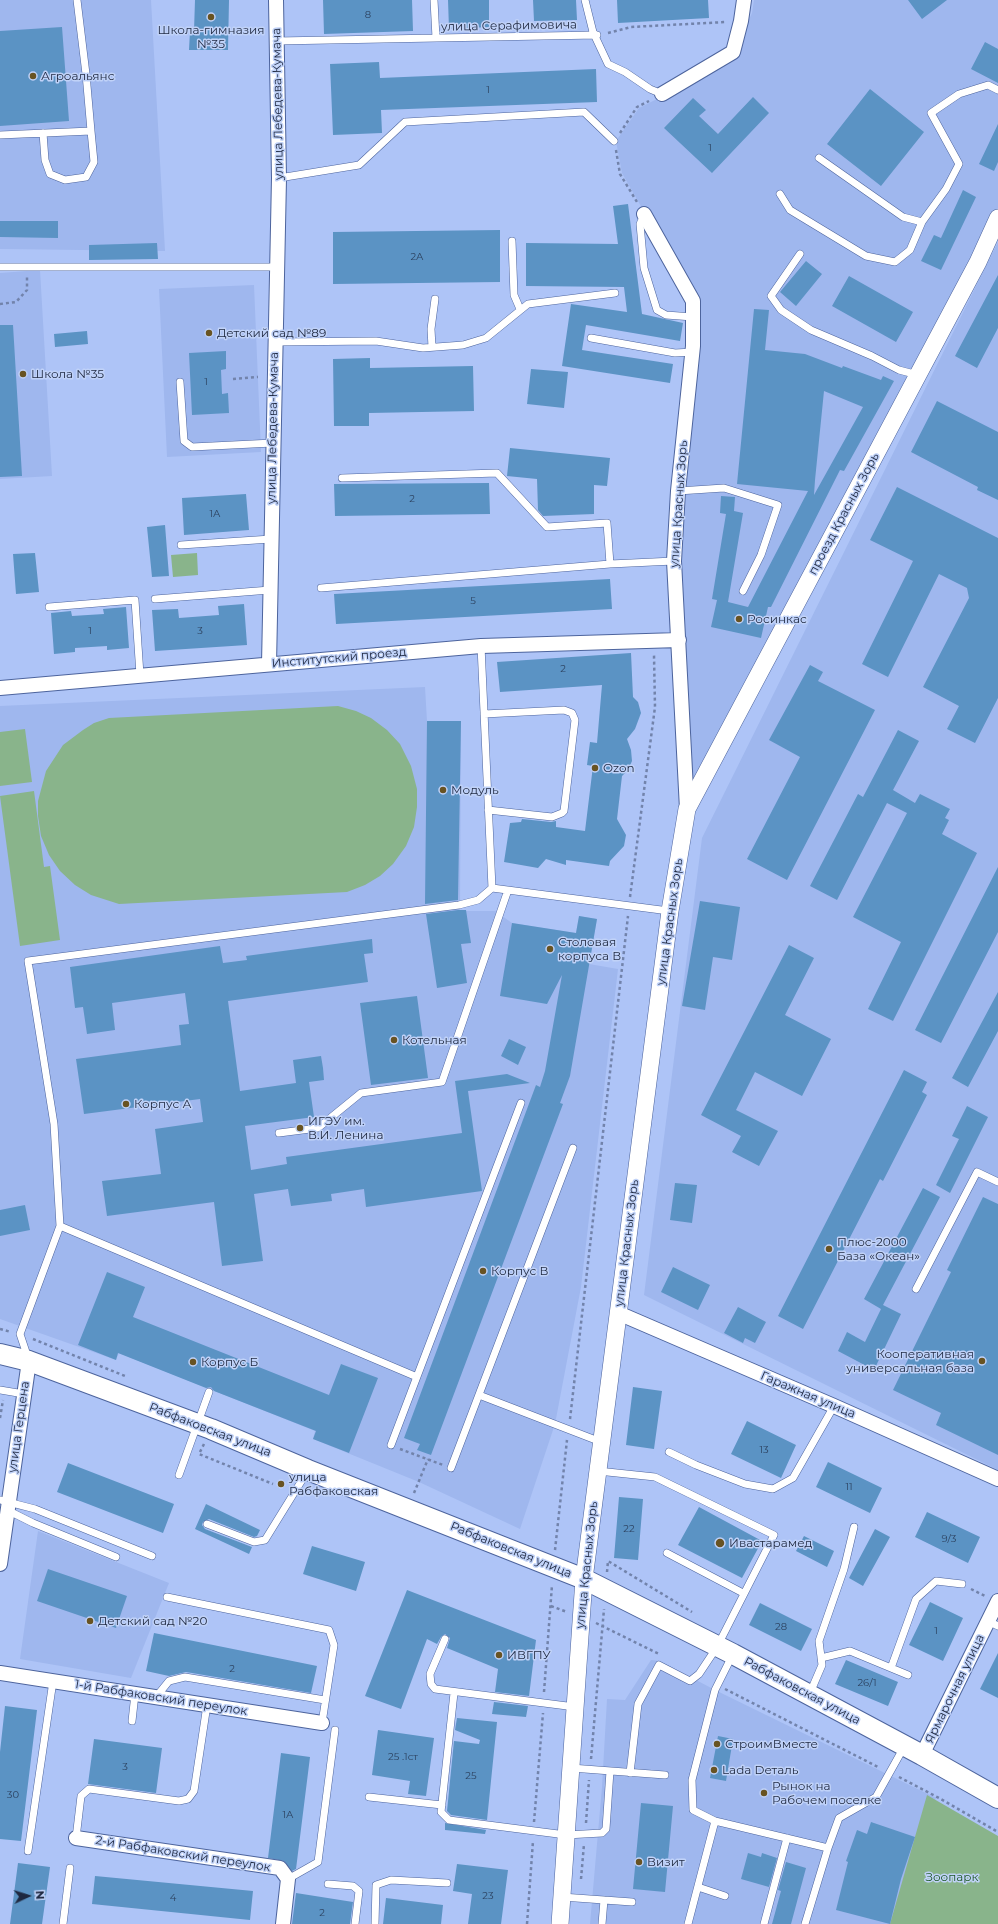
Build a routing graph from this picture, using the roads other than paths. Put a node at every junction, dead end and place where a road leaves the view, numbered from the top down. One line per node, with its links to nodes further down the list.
1 (76, 0): 11 (lane)
2 (276, 0): 8 (street, улица Лебедева-Кумача)
3 (434, 0): 7 (lane)
4 (585, 0): 6 (lane)
5 (744, 0): 10 (street)
6 (596, 35): 7 (lane, улица Серафимовича); 10 (lane)
7 (436, 38): 8 (lane, улица Серафимовича)
8 (277, 41): 16 (street, улица Лебедева-Кумача)
9 (998, 90): 20 (lane)
10 (662, 94)
11 (91, 131): 12 (lane); 12 (lane)
12 (43, 133): 13 (lane)
13 (0, 135)
14 (614, 141): 16 (lane)
15 (819, 158): 20 (lane)
16 (279, 178): 24 (street, улица Лебедева-Кумача)
17 (780, 194): 20 (lane)
18 (644, 214): 28 (street, улица Красных Зорь); 28 (lane)
19 (998, 218): 33 (street, проезд Красных Зорь)
20 (922, 222)
21 (512, 241): 27 (lane)
22 (800, 254): 33 (lane)
23 (0, 267): 24 (lane)
24 (276, 267): 30 (street, улица Лебедева-Кумача)
25 (615, 294): 27 (lane)
26 (435, 299): 31 (lane)
27 (520, 309): 31 (lane)
28 (693, 317): 32 (street, улица Красных Зорь)
29 (591, 338): 32 (lane)
30 (275, 342): 31 (lane); 35 (street, улица Лебедева-Кумача)
31 (432, 347)
32 (693, 352): 37 (street, улица Красных Зорь)
33 (918, 375): 53 (street, проезд Красных Зорь)
34 (180, 382): 35 (lane)
35 (273, 442): 38 (street, улица Лебедева-Кумача)
36 (342, 478): 41 (lane)
37 (678, 491): 40 (street, улица Красных Зорь); 44 (lane)
38 (271, 539): 39 (lane); 43 (street, улица Лебедева-Кумача)
39 (181, 545)
40 (674, 561): 41 (lane); 47 (street, улица Красных Зорь)
41 (610, 564): 42 (lane)
42 (321, 588)
43 (270, 590): 45 (lane); 49 (street, улица Лебедева-Кумача)
44 (743, 592)
45 (154, 599)
46 (49, 607): 50 (lane)
47 (679, 640): 48 (street, Институтский проезд); 53 (street, улица Красных Зорь)
48 (481, 646): 49 (street, Институтский проезд); 52 (lane)
49 (269, 664): 50 (street, Институтский проезд)
50 (140, 675): 51 (street, Институтский проезд)
51 (0, 688)
52 (484, 714): 54 (lane); 54 (lane)
53 (688, 809): 57 (street, улица Красных Зорь)
54 (488, 810): 55 (lane)
55 (492, 888): 56 (lane); 62 (lane)
56 (508, 890): 57 (lane); 59 (lane)
57 (670, 911): 64 (street, улица Красных Зорь)
58 (521, 1103): 67 (lane)
59 (279, 1133)
60 (573, 1148): 71 (lane)
61 (998, 1182): 63 (lane)
62 (60, 1226): 66 (lane); 67 (lane)
63 (916, 1289)
64 (618, 1313): 72 (street, Гаражная улица); 74 (street, улица Красных Зорь)
65 (0, 1354): 66 (main road, Рабфаковская улица)
66 (29, 1361): 70 (street, улица Герцена); 73 (main road, Рабфаковская улица)
67 (416, 1377): 75 (lane)
68 (0, 1390): 70 (lane)
69 (209, 1392): 73 (lane)
70 (24, 1394): 82 (street, улица Герцена)
71 (479, 1395): 74 (lane); 77 (lane)
72 (834, 1406): 76 (lane); 81 (street, Гаражная улица)
73 (205, 1426): 78 (main road, Рабфаковская улица); 80 (lane)
74 (601, 1442): 79 (street, улица Красных Зорь)
75 (391, 1445)
76 (669, 1452)
77 (451, 1468)
78 (308, 1470): 83 (lane); 89 (main road, Рабфаковская улица)
79 (598, 1471): 89 (street, улица Красных Зорь); 91 (lane)
80 (179, 1475)
81 (998, 1479)
82 (5, 1504): 86 (lane); 87 (lane); 88 (street, улица Герцена)
83 (207, 1524)
84 (854, 1527): 97 (lane)
85 (667, 1553): 91 (lane)
86 (152, 1556)
87 (116, 1557)
88 (0, 1564)
89 (584, 1579): 96 (main road, Рабфаковская улица); 108 (street, улица Красных Зорь)
90 (962, 1584): 98 (lane)
91 (743, 1593): 96 (lane)
92 (167, 1597): 106 (lane)
93 (998, 1602): 94 (street, Ярмарочная улица)
94 (993, 1624): 113 (street, Ярмарочная улица)
95 (445, 1639): 102 (lane)
96 (725, 1650): 104 (main road, Рабфаковская улица); 116 (lane); 121 (lane)
97 (821, 1658): 98 (lane); 104 (lane)
98 (891, 1668): 100 (lane)
99 (0, 1673): 101 (street, 1-й Рабфаковский переулок)
100 (908, 1675)
101 (53, 1681): 103 (street, 1-й Рабфаковский переулок); 126 (lane)
102 (454, 1693): 108 (lane); 120 (lane)
103 (135, 1694): 105 (street, 1-й Рабфаковский переулок); 109 (lane)
104 (810, 1695): 112 (main road, Рабфаковская улица)
105 (156, 1697): 106 (lane); 107 (street, 1-й Рабфаковский переулок)
106 (325, 1700): 110 (lane)
107 (207, 1705): 110 (street, 1-й Рабфаковский переулок); 123 (lane)
108 (575, 1707): 114 (street, улица Красных Зорь)
109 (132, 1721)
110 (322, 1723)
111 (336, 1730): 128 (lane)
112 (904, 1746): 113 (main road, Рабфаковская улица); 125 (lane)
113 (922, 1755): 119 (main road, Рабфаковская улица)
114 (571, 1768): 115 (lane); 122 (street, улица Красных Зорь)
115 (610, 1771): 116 (lane); 122 (lane)
116 (630, 1773): 117 (lane)
117 (665, 1776)
118 (369, 1797): 120 (lane)
119 (998, 1798)
120 (442, 1805): 122 (lane)
121 (714, 1821): 124 (lane); 131 (lane)
122 (566, 1835): 133 (street, улица Красных Зорь)
123 (76, 1838): 128 (street, 2-й Рабфаковский переулок)
124 (787, 1838): 125 (lane); 143 (lane)
125 (828, 1848): 144 (lane)
126 (28, 1851)
127 (70, 1868): 136 (lane)
128 (288, 1879): 137 (street)
129 (447, 1883): 139 (lane)
130 (328, 1884): 138 (lane)
131 (698, 1888): 132 (lane); 142 (lane)
132 (725, 1896)
133 (562, 1897): 134 (lane); 140 (street, улица Красных Зорь)
134 (604, 1900): 135 (lane); 141 (lane)
135 (632, 1902)
136 (63, 1924)
137 (283, 1924)
138 (355, 1924)
139 (375, 1924)
140 (560, 1924)
141 (602, 1924)
142 (688, 1924)
143 (764, 1924)
144 (805, 1924)

